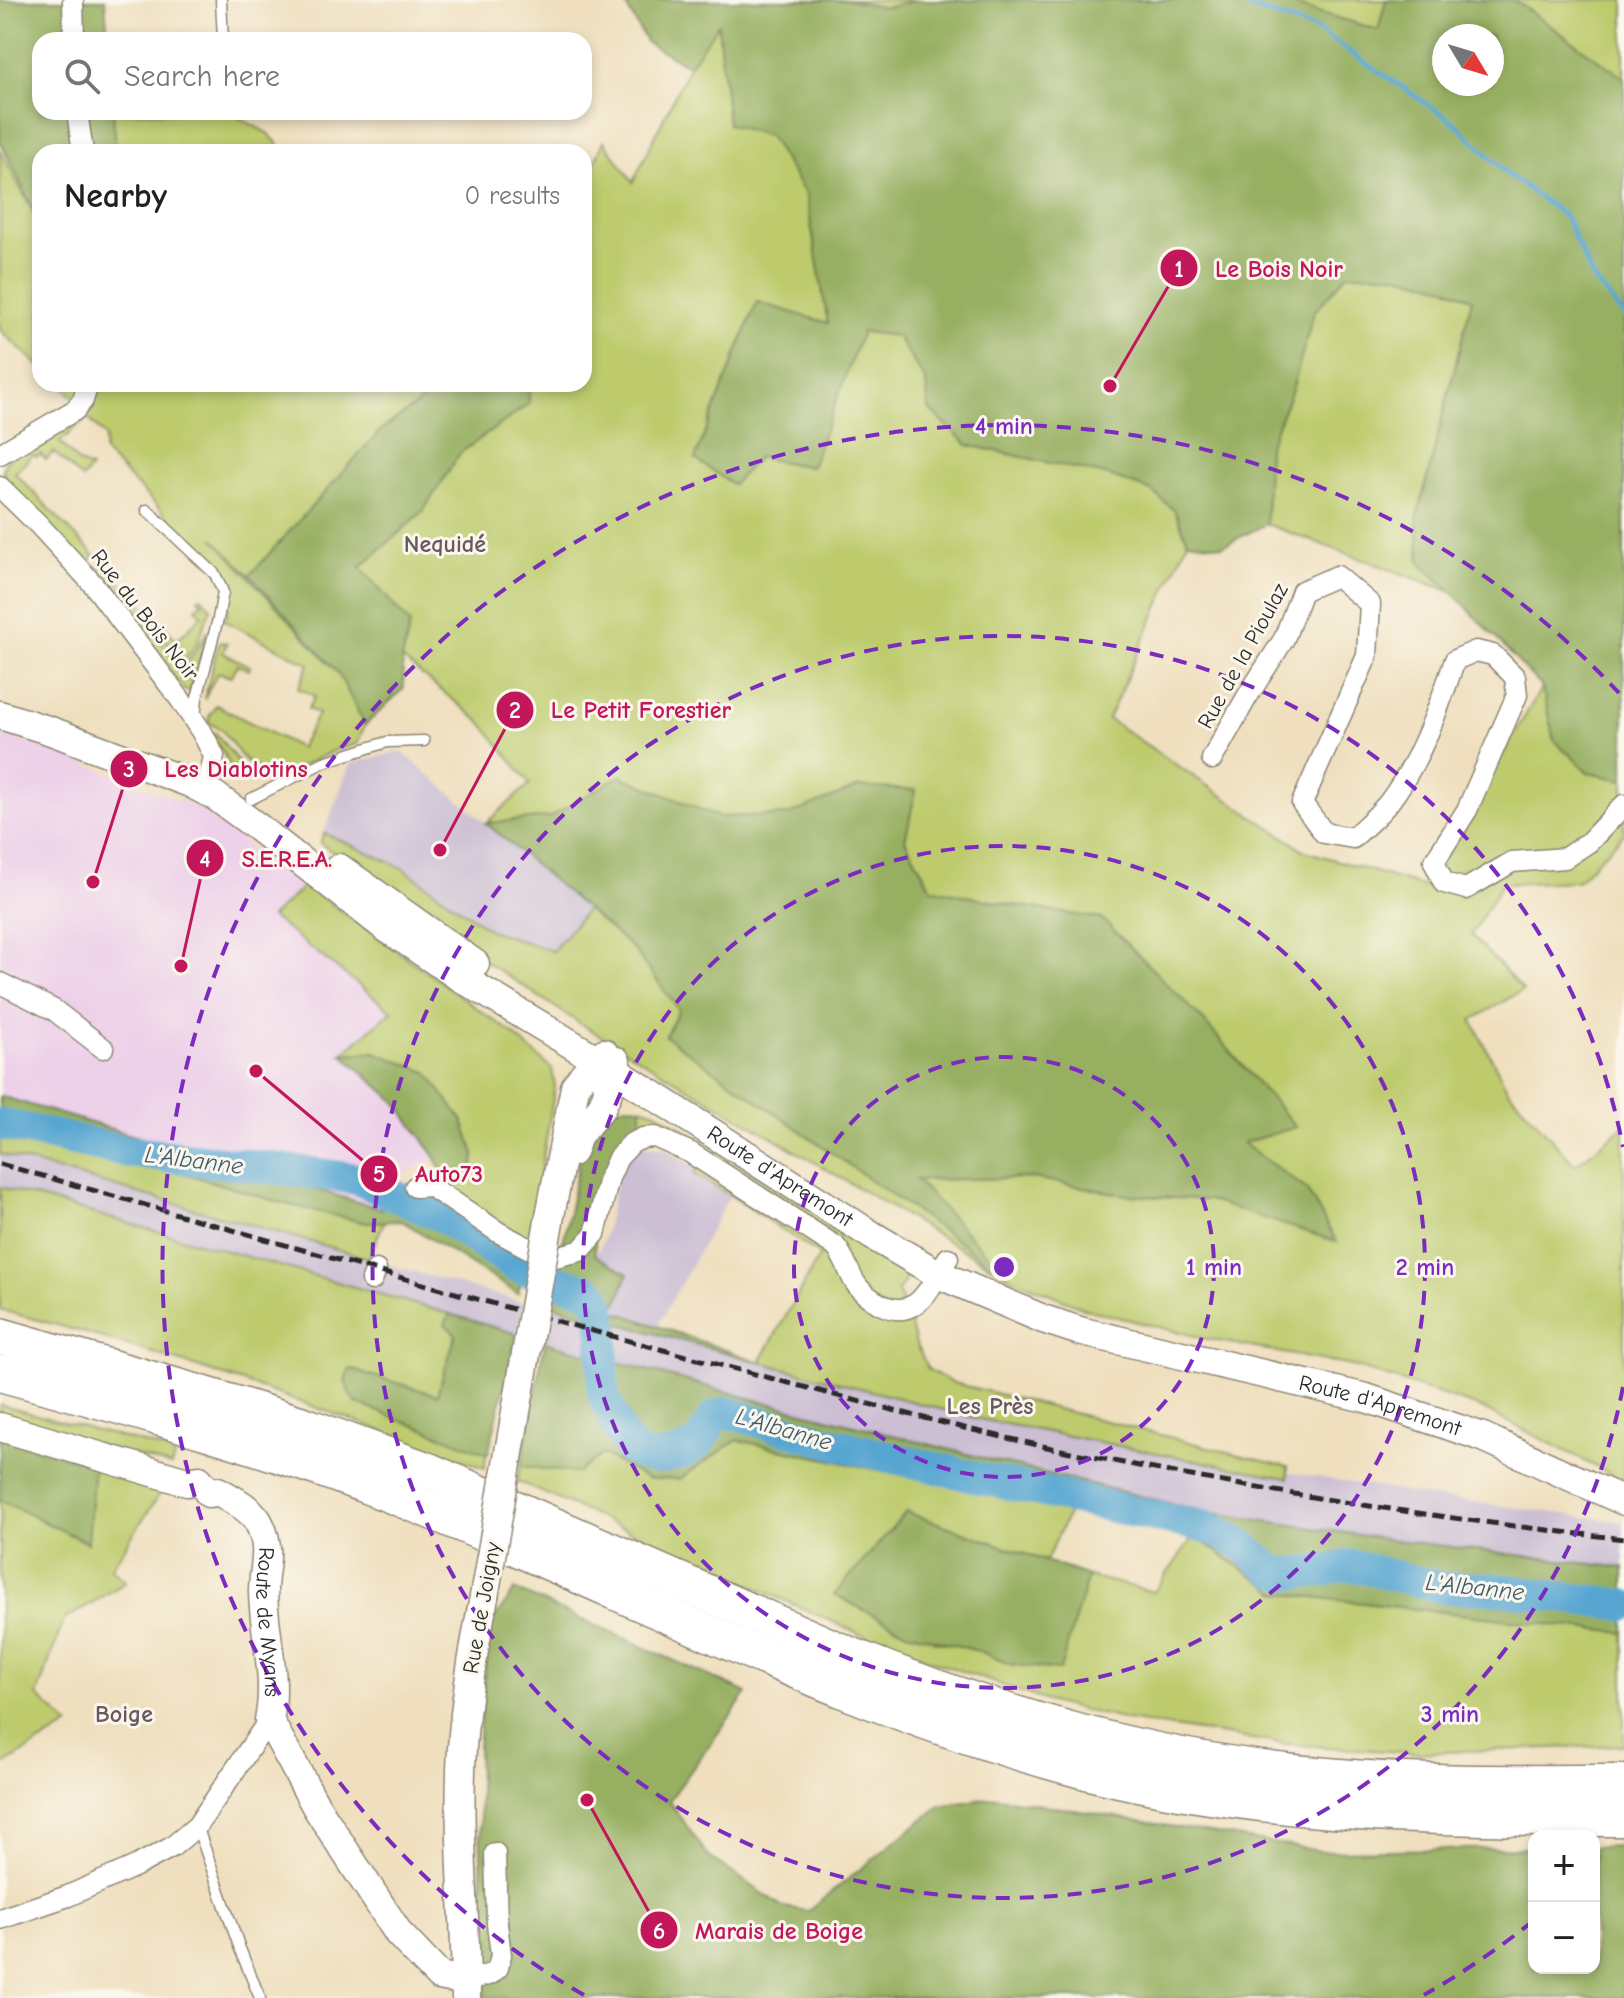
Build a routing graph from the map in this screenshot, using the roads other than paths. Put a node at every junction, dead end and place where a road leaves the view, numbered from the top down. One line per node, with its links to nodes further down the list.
1 (73, 0): 3 (street)
2 (221, 0): 4 (lane)
3 (74, 32)
4 (223, 32)
5 (78, 120): 6 (street)
6 (82, 144)
7 (86, 392): 8 (street)
8 (0, 454)
9 (0, 487): 12 (street, Rue du Bois Noir)
10 (147, 510): 12 (lane)
11 (0, 712): 15 (main road, Route d'Apremont)
12 (194, 720): 15 (street, Rue du Bois Noir)
13 (424, 741): 16 (lane)
14 (1212, 759): 17 (street, Rue de la Pioulaz)
15 (207, 783): 16 (main road, Route d'Apremont); 18 (main road, Route d'Apremont)
16 (251, 799): 21 (main road, Route d'Apremont)
17 (1624, 805)
18 (455, 974): 21 (main road, Route d'Apremont); 22 (main road)
19 (0, 983): 20 (street)
20 (103, 1048)
21 (611, 1057): 22 (main road); 23 (main road); 24 (main road, Route d'Apremont); 27 (main road, Route d'Apremont)
22 (575, 1087): 26 (main road, Rue de Joigny)
23 (601, 1108): 24 (main road); 26 (main road, Rue de Joigny)
24 (681, 1114): 27 (main road, Route d'Apremont)
25 (415, 1187): 27 (street)
26 (549, 1221): 39 (main road, Rue de Joigny, bridge)
27 (943, 1266): 31 (main road, Route d'Apremont); 32 (main road, Route d'Apremont)
28 (0, 1336): 34 (highway)
29 (0, 1373): 35 (highway)
30 (0, 1427): 33 (main road, Route de Myans)
31 (1624, 1490)
32 (1624, 1501)
33 (269, 1720): 36 (street); 39 (main road, Route de Myans)
34 (1624, 1783)
35 (1624, 1818)
36 (197, 1826): 38 (street); 40 (lane)
37 (495, 1853): 39 (street)
38 (0, 1919)
39 (466, 1990)
40 (260, 1998)

